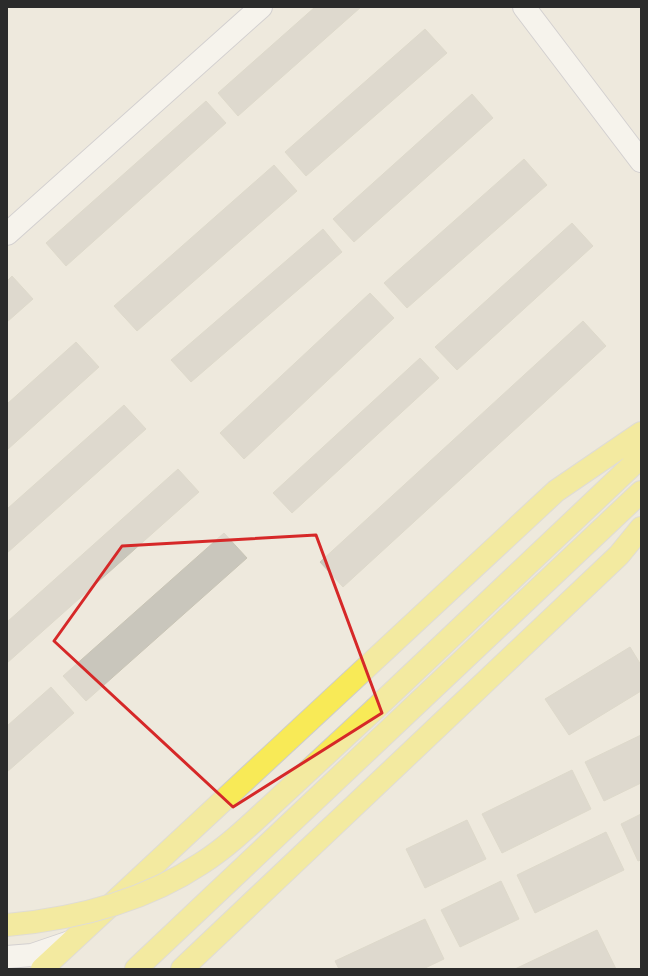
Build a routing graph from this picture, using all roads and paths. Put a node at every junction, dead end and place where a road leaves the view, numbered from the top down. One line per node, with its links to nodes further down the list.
1 (261, 7): 4 (street)
2 (524, 7): 3 (street)
3 (641, 161)
4 (7, 234)
5 (641, 433): 10 (main road)
6 (641, 458): 9 (main road, bridge)
7 (641, 492): 14 (main road)
8 (641, 528): 11 (main road)
9 (7, 925)
10 (70, 942): 12 (street); 13 (main road)
11 (205, 947): 15 (main road); 16 (main road)
12 (7, 957)
13 (42, 969)
14 (136, 969)
15 (182, 969)
16 (192, 969)

